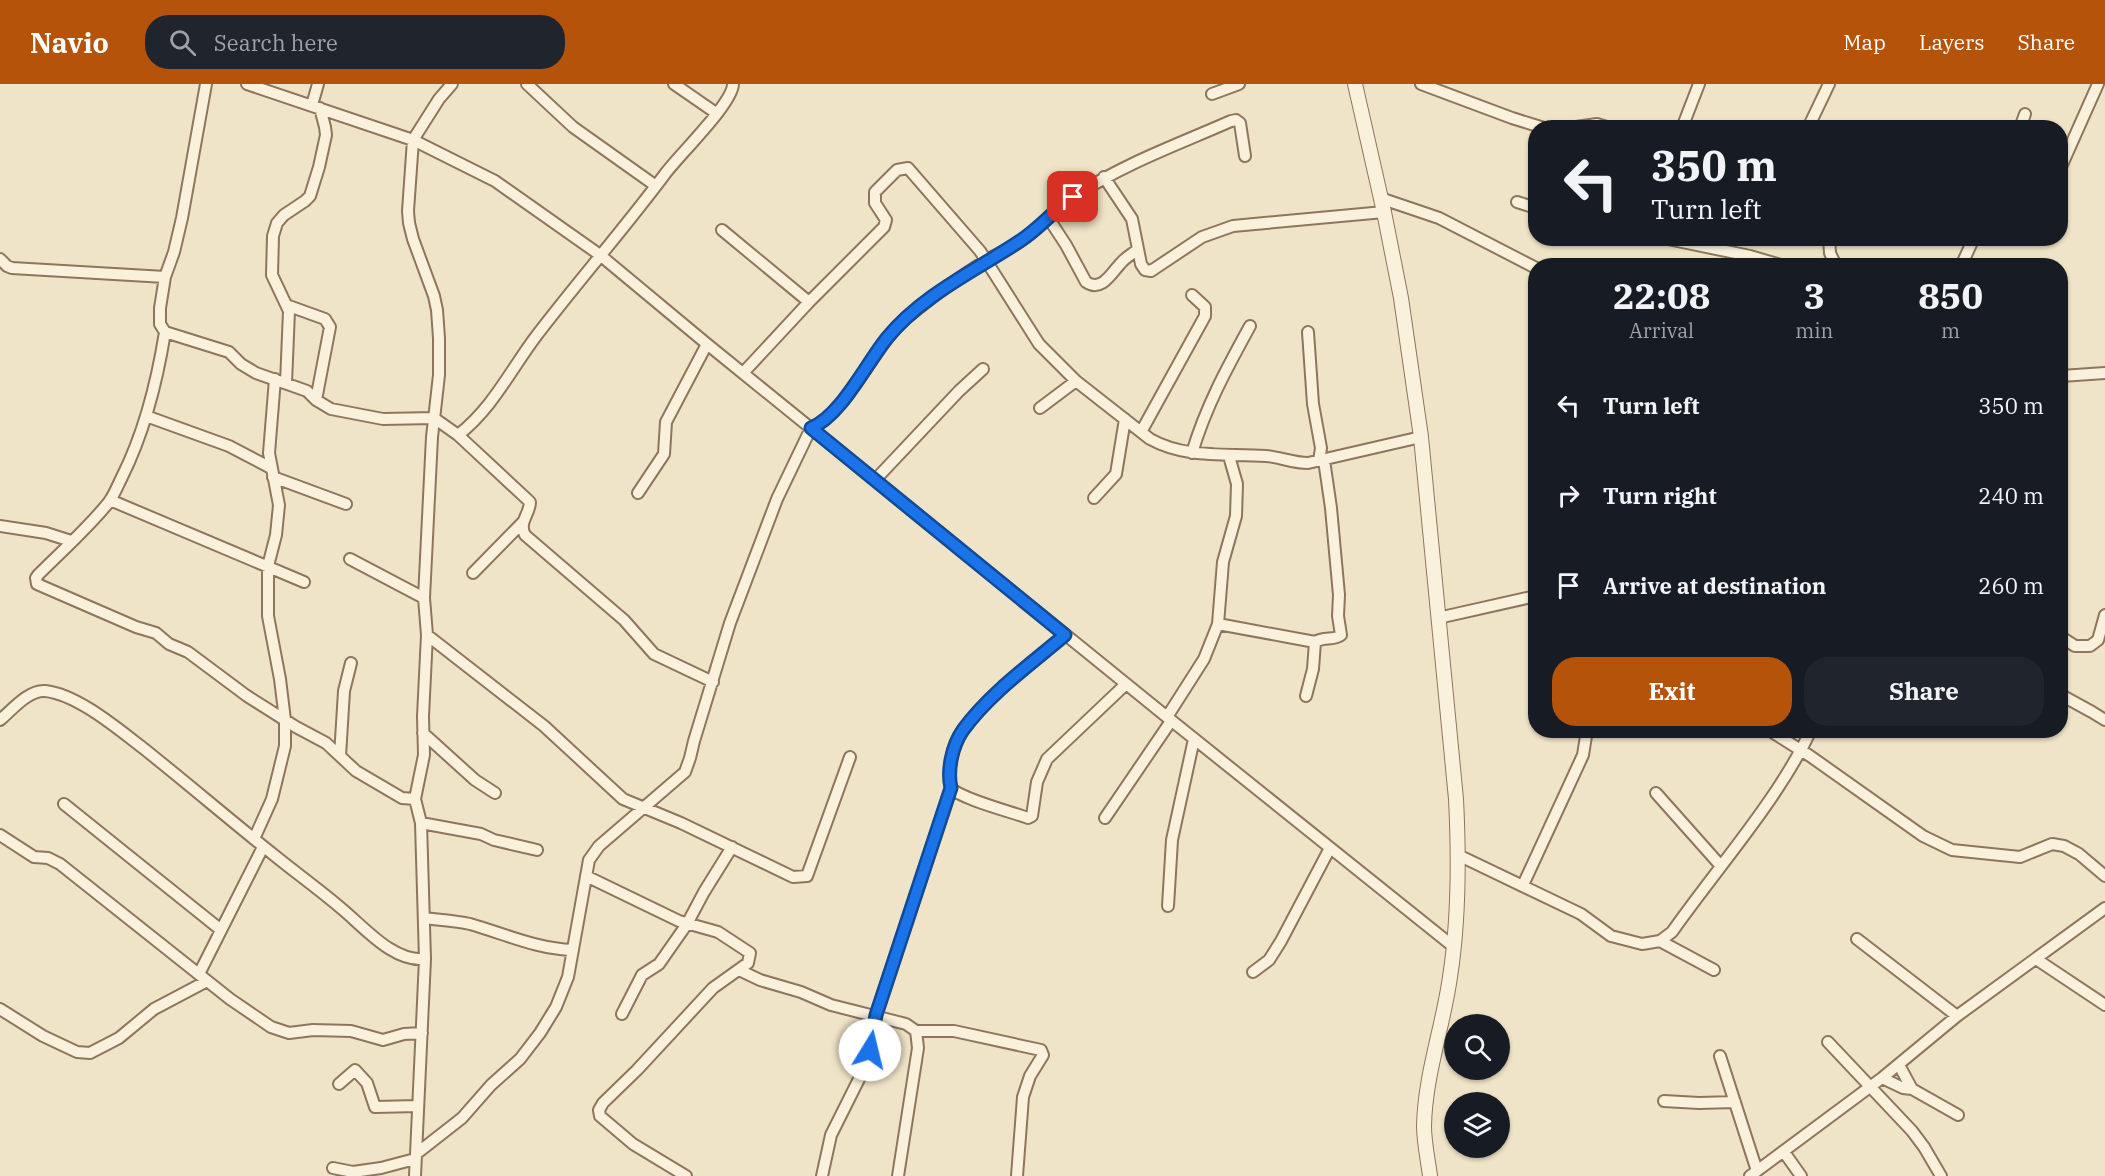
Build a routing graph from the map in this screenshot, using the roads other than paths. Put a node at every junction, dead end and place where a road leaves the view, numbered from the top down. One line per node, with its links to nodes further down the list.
1 (206, 84): 42 (street)
2 (318, 84): 17 (street)
3 (438, 84): 16 (street)
4 (452, 84): 16 (street)
5 (527, 84): 28 (street)
6 (674, 84): 18 (street)
7 (733, 84): 18 (street)
8 (1239, 84): 15 (street)
9 (1354, 84): 29 (street)
10 (1421, 84): 23 (street)
11 (1699, 84): 20 (street)
12 (1828, 84): 21 (street)
13 (2098, 84): 25 (street)
14 (254, 85): 17 (street)
15 (1212, 94)
16 (439, 99): 24 (street)
17 (316, 106): 24 (street); 45 (street)
18 (716, 113): 28 (street)
19 (2025, 114): 22 (street)
20 (1685, 120)
21 (1812, 120)
22 (2023, 120)
23 (1528, 123)
24 (413, 140): 37 (street); 59 (street)
25 (2068, 151)
26 (1245, 156): 27 (street)
27 (1104, 177): 33 (street); 36 (street)
28 (656, 186): 37 (street)
29 (1380, 198): 32 (street); 41 (street)
30 (1517, 202): 31 (street)
31 (1528, 205)
32 (1384, 212): 36 (street); 64 (street)
33 (1048, 219): 36 (street); 40 (street)
34 (722, 230): 44 (street)
35 (1702, 246): 38 (street)
36 (1137, 250)
37 (600, 255): 49 (street); 63 (street)
38 (1757, 258)
39 (0, 259): 42 (street)
40 (985, 261): 44 (street); 55 (street); 61 (street)
41 (1528, 264)
42 (165, 277): 47 (street)
43 (1192, 295): 62 (street)
44 (808, 302): 51 (street)
45 (289, 306): 54 (street); 56 (street)
46 (1250, 326): 65 (street)
47 (165, 332): 54 (street); 58 (street)
48 (1308, 332): 67 (street)
49 (707, 344): 51 (street); 70 (street)
50 (982, 369): 69 (street)
51 (743, 373): 61 (street)
52 (2105, 373): 53 (street)
53 (2068, 376)
54 (280, 381): 56 (street); 68 (street)
55 (1076, 381): 57 (street); 60 (street)
56 (316, 400): 59 (street)
57 (1040, 408)
58 (146, 416): 68 (street); 72 (street)
59 (434, 418): 63 (street); 81 (street)
60 (1125, 419): 62 (street); 71 (street)
61 (811, 428): 69 (street); 91 (street)
62 (1142, 432): 65 (street)
63 (458, 435): 74 (street)
64 (1421, 437): 67 (street); 84 (street)
65 (1192, 453): 66 (street)
66 (1229, 456): 67 (street); 85 (street)
67 (1324, 460): 88 (street)
68 (272, 472): 73 (street); 78 (street)
69 (875, 480): 87 (street)
70 (638, 493)
71 (1094, 498)
72 (110, 500): 76 (street); 78 (street)
73 (346, 504)
74 (523, 522): 79 (street); 91 (street)
75 (0, 526): 76 (street)
76 (71, 541): 97 (street)
77 (350, 559): 81 (street)
78 (268, 566): 80 (street); 97 (street)
79 (472, 573)
80 (304, 582)
81 (424, 598): 86 (street)
82 (1528, 598): 84 (street)
83 (2105, 615): 89 (street)
84 (1438, 618): 123 (street)
85 (1218, 624): 88 (street); 95 (street)
86 (426, 635): 99 (street); 111 (street)
87 (1065, 635): 92 (street); 107 (street)
88 (1316, 642): 93 (street)
89 (2068, 642)
90 (351, 663): 105 (street)
91 (712, 682): 113 (street)
92 (1126, 684): 95 (street); 107 (street)
93 (1306, 696)
94 (2068, 699): 98 (street)
95 (1169, 719): 103 (street); 114 (street)
96 (0, 720): 118 (street)
97 (285, 720): 105 (street); 118 (street)
98 (2105, 720)
99 (423, 733): 108 (street); 110 (street)
100 (1586, 738): 127 (street)
101 (1782, 738): 104 (street)
102 (1807, 738): 104 (street)
103 (1194, 739): 121 (street); 128 (street)
104 (1802, 750): 124 (street); 126 (street)
105 (340, 756): 110 (street)
106 (850, 757): 120 (street)
107 (951, 788): 146 (street)
108 (495, 793)
109 (1656, 793): 124 (street)
110 (415, 799): 116 (street)
111 (623, 799): 113 (street); 115 (street)
112 (64, 804): 132 (street)
113 (644, 807): 115 (street); 120 (street)
114 (1106, 818)
115 (628, 821): 125 (street)
116 (421, 823): 122 (street); 130 (street)
117 (0, 835): 142 (street)
118 (254, 839): 119 (street)
119 (264, 847): 132 (street); 137 (street)
120 (732, 847): 131 (street)
121 (1330, 848): 135 (street); 141 (street)
122 (537, 850)
123 (1458, 855): 127 (street); 135 (street)
124 (1720, 865): 134 (street)
125 (586, 876): 131 (street); 136 (street)
126 (2105, 876)
127 (1523, 885): 134 (street)
128 (1168, 906)
129 (2105, 908): 138 (street)
130 (424, 918): 136 (street); 137 (street)
131 (687, 924): 139 (street); 145 (street)
132 (221, 930): 142 (street)
133 (1857, 939): 147 (street)
134 (1660, 941): 140 (street)
135 (1454, 947): 170 (street)
136 (573, 950): 162 (street)
137 (425, 959): 149 (street)
138 (2036, 959): 143 (street); 147 (street)
139 (739, 970): 146 (street); 166 (street)
140 (1714, 970)
141 (1253, 972)
142 (203, 978): 144 (street); 149 (street)
143 (2105, 1005)
144 (0, 1009)
145 (622, 1014)
146 (876, 1015): 148 (street); 167 (street)
147 (1957, 1016): 152 (street)
148 (916, 1031): 168 (street); 169 (street)
149 (422, 1033): 159 (street)
150 (1828, 1042): 155 (street)
151 (1720, 1056): 158 (street)
152 (1899, 1065): 153 (street); 156 (street)
153 (1882, 1078): 155 (street); 156 (street)
154 (339, 1084): 159 (street)
155 (1870, 1086): 161 (street); 172 (street)
156 (1912, 1089): 160 (street)
157 (1665, 1101): 158 (street)
158 (1735, 1102): 164 (street)
159 (418, 1106): 162 (street)
160 (1958, 1114)
161 (1784, 1152): 164 (street); 171 (street)
162 (415, 1157): 163 (street); 165 (street)
163 (333, 1168)
164 (1754, 1174)
165 (415, 1176)
166 (686, 1176)
167 (822, 1176)
168 (898, 1176)
169 (1017, 1176)
170 (1430, 1176)
171 (1801, 1176)
172 (1941, 1176)

